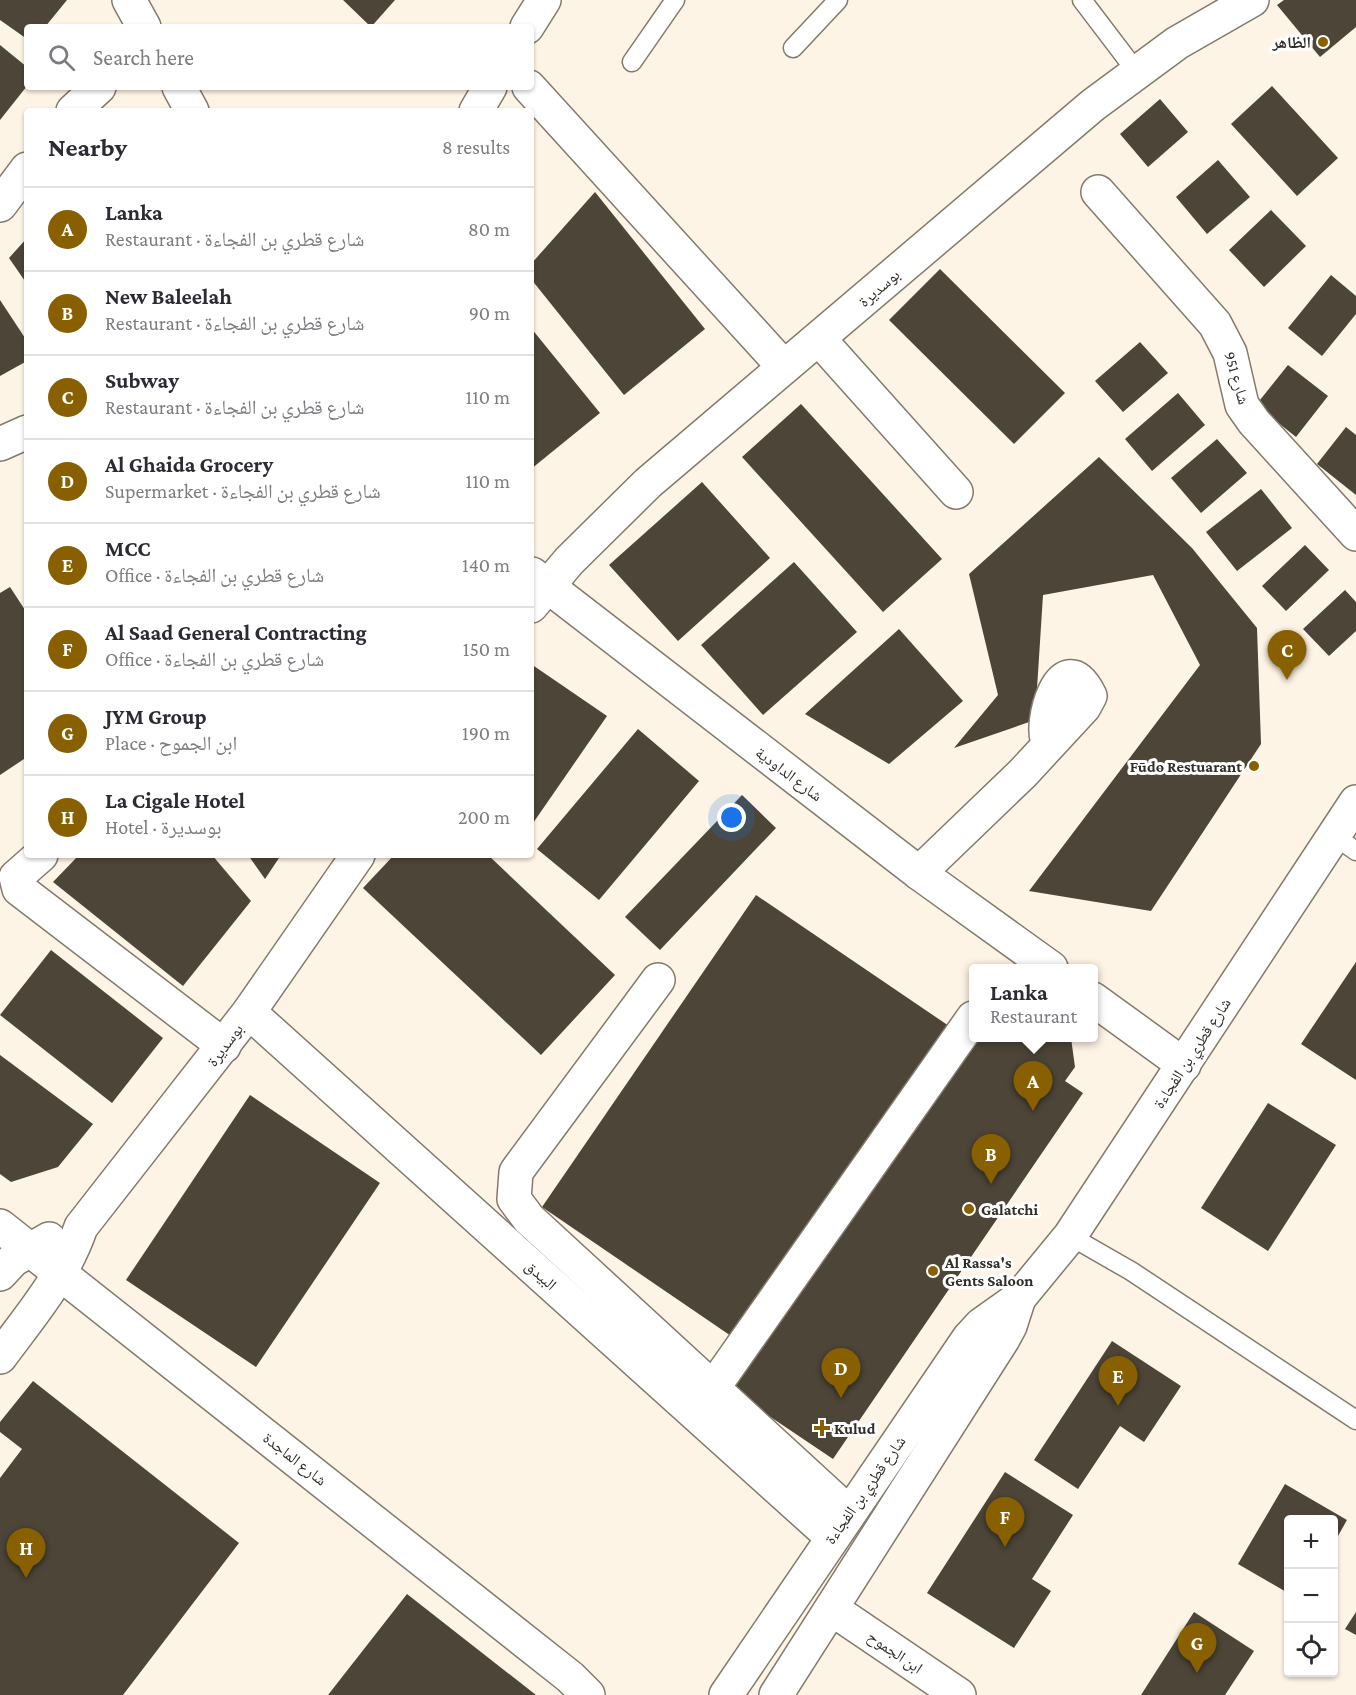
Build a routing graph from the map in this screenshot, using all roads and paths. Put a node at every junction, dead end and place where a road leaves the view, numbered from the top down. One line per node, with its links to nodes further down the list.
1 (129, 0): 7 (street)
2 (544, 0): 8 (street)
3 (675, 0): 10 (lane)
4 (838, 0): 9 (lane)
5 (1082, 0): 11 (lane)
6 (1252, 0): 11 (street, بوسديرة)
7 (142, 24)
8 (529, 24)
9 (793, 48)
10 (632, 62)
11 (1136, 71): 22 (street, بوسديرة)
12 (96, 90): 16 (street)
13 (180, 90): 17 (street)
14 (488, 90): 18 (street)
15 (532, 90): 23 (street)
16 (76, 108)
17 (190, 108)
18 (478, 108)
19 (24, 173): 21 (street)
20 (1098, 192): 27 (street, شارع 951)
21 (0, 205)
22 (819, 339): 23 (street, بوسديرة); 26 (street)
23 (784, 367): 28 (street, بوسديرة)
24 (24, 433): 25 (street)
25 (0, 444)
26 (956, 492)
27 (1356, 534)
28 (536, 589): 34 (street, شارع الداودية)
29 (1049, 743): 34 (street)
30 (1356, 802): 31 (street, شارع قطري بن الفجاءة)
31 (1344, 843): 42 (street, شارع قطري بن الفجاءة)
32 (38, 858): 41 (street)
33 (356, 858): 39 (street, بوسديرة)
34 (919, 873): 35 (street, شارع الداودية)
35 (1015, 958): 36 (street, شارع الداودية)
36 (1035, 964)
37 (658, 980): 51 (street)
38 (1098, 1003): 42 (street)
39 (249, 1012): 41 (street, بوسديرة); 53 (street, البيدق)
40 (969, 1024): 51 (street)
41 (224, 1046): 44 (street, بوسديرة)
42 (1184, 1065): 45 (street, شارع قطري بن الفجاءة)
43 (0, 1226): 46 (street, شارع الماجدة)
44 (81, 1227): 46 (street, بوسديرة); 47 (street, بوسديرة)
45 (1070, 1236): 49 (street, شارع قطري بن الفجاءة); 52 (lane)
46 (30, 1249): 47 (street, شارع الماجدة); 48 (street, بوسديرة)
47 (61, 1273): 50 (street, بوسديرة); 55 (street, شارع الماجدة)
48 (0, 1274)
49 (1019, 1298): 53 (street, شارع قطري بن الفجاءة); 54 (street, شارع قطري بن الفجاءة)
50 (0, 1357)
51 (713, 1388): 53 (street)
52 (1356, 1420)
53 (841, 1525): 56 (street, شارع قطري بن الفجاءة)
54 (832, 1609): 57 (street, شارع قطري بن الفجاءة); 58 (street, ابن الجموح)
55 (588, 1695)
56 (726, 1695)
57 (776, 1695)
58 (959, 1695)

